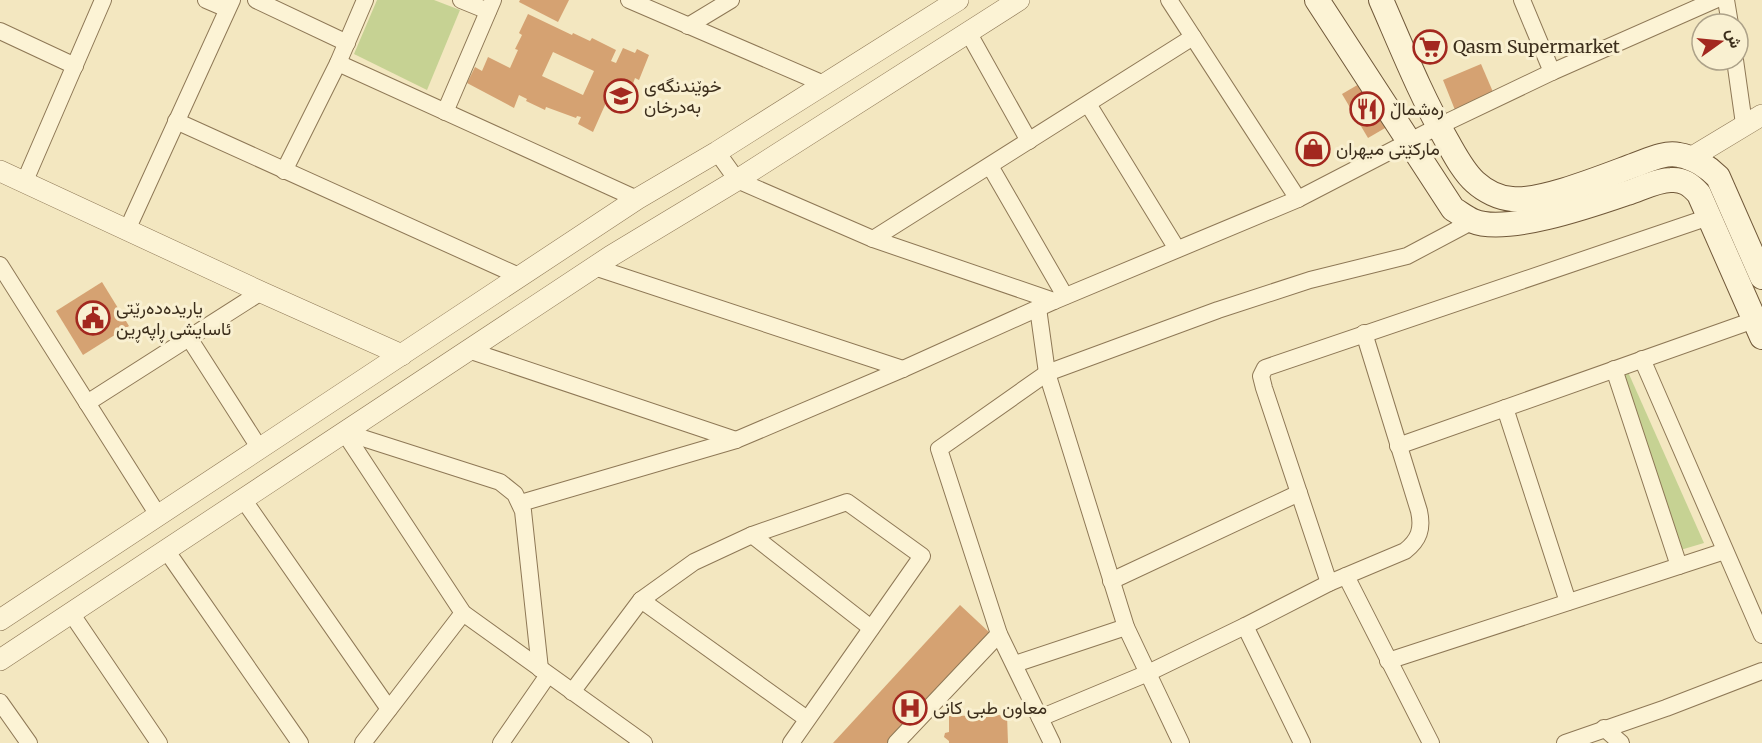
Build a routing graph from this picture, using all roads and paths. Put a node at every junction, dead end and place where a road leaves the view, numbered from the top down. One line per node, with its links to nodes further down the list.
1 (103, 0): 23 (street)
2 (206, 0): 15 (street)
3 (256, 0): 21 (street)
4 (365, 0): 21 (street)
5 (461, 0): 16 (street)
6 (629, 0): 17 (street)
7 (731, 0): 17 (street)
8 (958, 0): 26 (street)
9 (1019, 0): 19 (street)
10 (1169, 0): 20 (street)
11 (1317, 0): 33 (main road)
12 (1381, 0): 31 (main road)
13 (1522, 0): 24 (street)
14 (1715, 0): 24 (street)
15 (230, 5): 30 (street)
16 (490, 5): 28 (street)
17 (688, 26): 26 (street)
18 (0, 31): 23 (street)
19 (968, 32): 32 (street); 39 (street)
20 (1193, 37): 27 (street); 43 (street)
21 (346, 43): 22 (street)
22 (338, 63): 28 (street); 38 (street)
23 (75, 66): 40 (street)
24 (1552, 72): 31 (street)
25 (1739, 72): 29 (street)
26 (824, 84): 34 (street)
27 (1088, 104): 32 (street); 48 (street)
28 (445, 112): 42 (street)
29 (1753, 120): 35 (street)
30 (176, 121): 38 (street); 46 (street)
31 (1439, 126): 33 (street); 35 (main road)
32 (1029, 141): 36 (street)
33 (1410, 142): 43 (street); 45 (main road)
34 (717, 152): 39 (street); 42 (street)
35 (1689, 159): 41 (main road); 52 (main road)
36 (990, 166): 47 (street); 54 (street)
37 (0, 171): 40 (street)
38 (284, 171): 51 (street)
39 (737, 180): 47 (street); 50 (street)
40 (24, 183): 46 (street)
41 (1688, 184): 44 (main road); 45 (main road)
42 (637, 199): 51 (street)
43 (1298, 199): 48 (street)
44 (1709, 217): 55 (main road); 56 (street)
45 (1473, 221): 63 (street)
46 (127, 230): 53 (street)
47 (873, 239): 54 (street)
48 (1177, 249): 54 (street)
49 (0, 265): 64 (street)
50 (594, 267): 58 (street); 61 (street)
51 (520, 277): 59 (street)
52 (1762, 277)
53 (261, 292): 57 (street); 59 (street)
54 (1053, 302): 61 (street); 63 (street)
55 (1758, 329): 60 (street)
56 (1364, 333): 68 (street); 71 (street)
57 (189, 338): 64 (street); 69 (street)
58 (468, 350): 66 (street); 67 (street)
59 (402, 355): 69 (street)
60 (1642, 359): 62 (street); 78 (street)
61 (903, 369): 67 (street)
62 (1614, 369): 65 (street); 79 (street)
63 (1047, 374): 81 (street); 91 (street)
64 (87, 403): 75 (street)
65 (1505, 408): 68 (street); 84 (street)
66 (344, 432): 72 (street); 73 (street); 86 (street)
67 (736, 440): 73 (street)
68 (1398, 446): 80 (street)
69 (260, 449): 70 (street)
70 (200, 488): 74 (street); 75 (street)
71 (1299, 493): 81 (street); 82 (street)
72 (243, 499): 74 (street); 101 (street)
73 (521, 503): 97 (street)
74 (219, 515): 77 (street)
75 (158, 516): 87 (street)
76 (752, 535): 83 (street); 90 (street); 90 (street)
77 (166, 550): 85 (street); 108 (street)
78 (1725, 551): 79 (street); 92 (street)
79 (1679, 566): 84 (street)
80 (1346, 576): 82 (street); 94 (street)
81 (1111, 581): 89 (street)
82 (1329, 583): 88 (street)
83 (641, 600): 99 (street); 103 (street)
84 (1568, 602): 94 (street)
85 (71, 613): 93 (street); 107 (street)
86 (463, 613): 97 (street); 101 (street)
87 (0, 620)
88 (1245, 626): 98 (street); 116 (street)
89 (1126, 627): 95 (street); 98 (street)
90 (871, 628): 103 (street)
91 (999, 634): 95 (street); 113 (street)
92 (1762, 635)
93 (0, 660)
94 (1388, 662): 117 (street)
95 (1015, 664): 102 (street)
96 (1762, 671): 104 (street)
97 (544, 672): 99 (street); 110 (street)
98 (1148, 673): 102 (street); 115 (street)
99 (572, 692): 105 (street)
100 (0, 702): 106 (street)
101 (389, 709): 109 (street)
102 (1040, 718): 114 (street)
103 (807, 719): 112 (street)
104 (1604, 728): 118 (street); 119 (street)
105 (620, 736): 111 (street)
106 (29, 743)
107 (159, 743)
108 (300, 743)
109 (363, 743)
110 (501, 743)
111 (644, 743)
112 (791, 743)
113 (896, 743)
114 (1052, 743)
115 (1181, 743)
116 (1302, 743)
117 (1431, 743)
118 (1565, 743)
119 (1621, 743)

